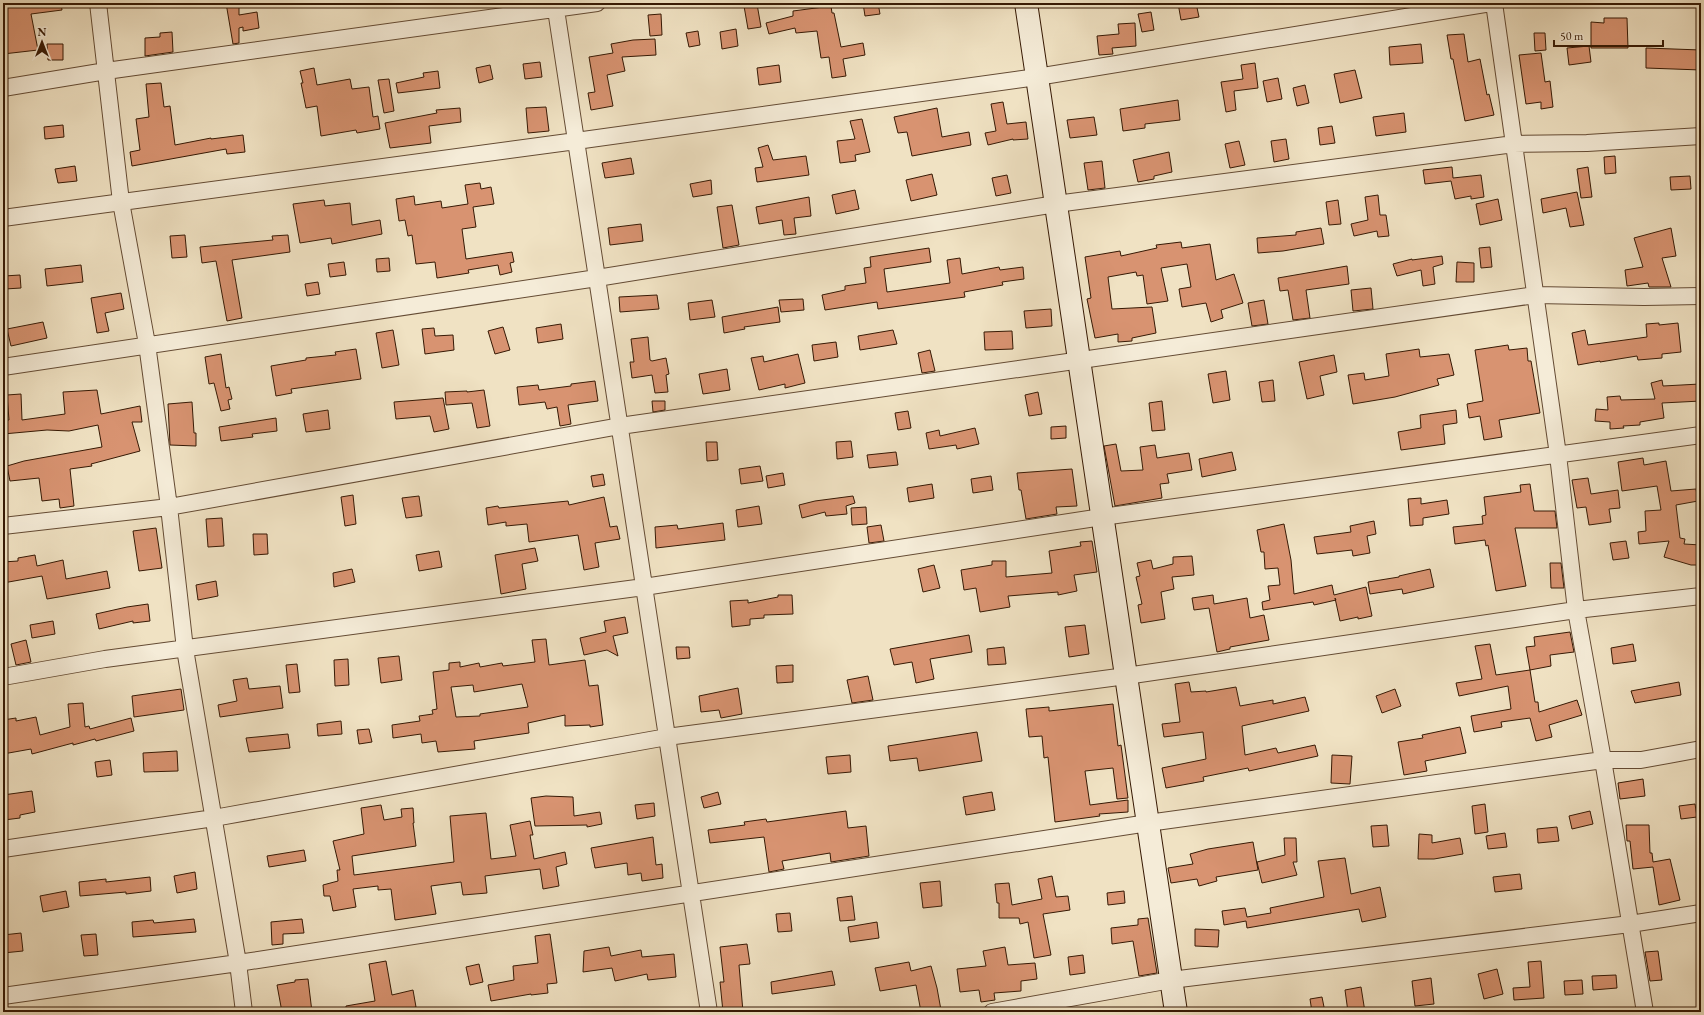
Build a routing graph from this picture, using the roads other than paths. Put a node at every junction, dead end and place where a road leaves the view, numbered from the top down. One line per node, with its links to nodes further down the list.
1 (98, 3): 6 (street)
2 (597, 3): 5 (street)
3 (1026, 3): 7 (street)
4 (1493, 3): 7 (street); 11 (street)
5 (556, 6): 6 (street); 10 (street)
6 (106, 70): 8 (street); 12 (street)
7 (1037, 76): 10 (street); 13 (street)
8 (3, 88)
9 (1701, 136): 11 (street)
10 (576, 141): 12 (street); 15 (street)
11 (1514, 144): 13 (street); 16 (street)
12 (121, 202): 14 (street); 18 (street)
13 (1056, 204): 15 (street); 19 (street)
14 (3, 218)
15 (597, 278): 18 (street); 21 (street)
16 (1535, 295): 17 (street); 19 (street); 23 (street)
17 (1701, 296)
18 (147, 344): 20 (street); 24 (street)
19 (1079, 361): 21 (street); 25 (street)
20 (3, 367)
21 (620, 426): 24 (street); 27 (street)
22 (1701, 435): 23 (street)
23 (1558, 455): 25 (street); 29 (street)
24 (169, 507): 26 (street); 30 (street)
25 (1102, 517): 27 (street); 31 (street)
26 (3, 526)
27 (644, 587): 30 (street); 33 (street)
28 (1701, 596): 29 (street)
29 (1576, 610): 31 (street); 35 (street)
30 (185, 649): 32 (street); 36 (street)
31 (1126, 676): 33 (street); 37 (street)
32 (3, 677)
33 (667, 737): 36 (street); 39 (street)
34 (1701, 750): 35 (street)
35 (1603, 760): 37 (street); 41 (street)
36 (214, 818): 38 (street); 42 (street)
37 (1148, 823): 39 (street); 43 (street)
38 (3, 848)
39 (691, 893): 42 (street); 46 (street)
40 (1701, 913): 41 (street)
41 (1630, 924): 43 (street); 49 (street)
42 (238, 962): 44 (street); 45 (street)
43 (1171, 980): 47 (street); 48 (street)
44 (3, 996)
45 (244, 1012)
46 (709, 1012)
47 (992, 1012)
48 (1176, 1012)
49 (1645, 1012)

